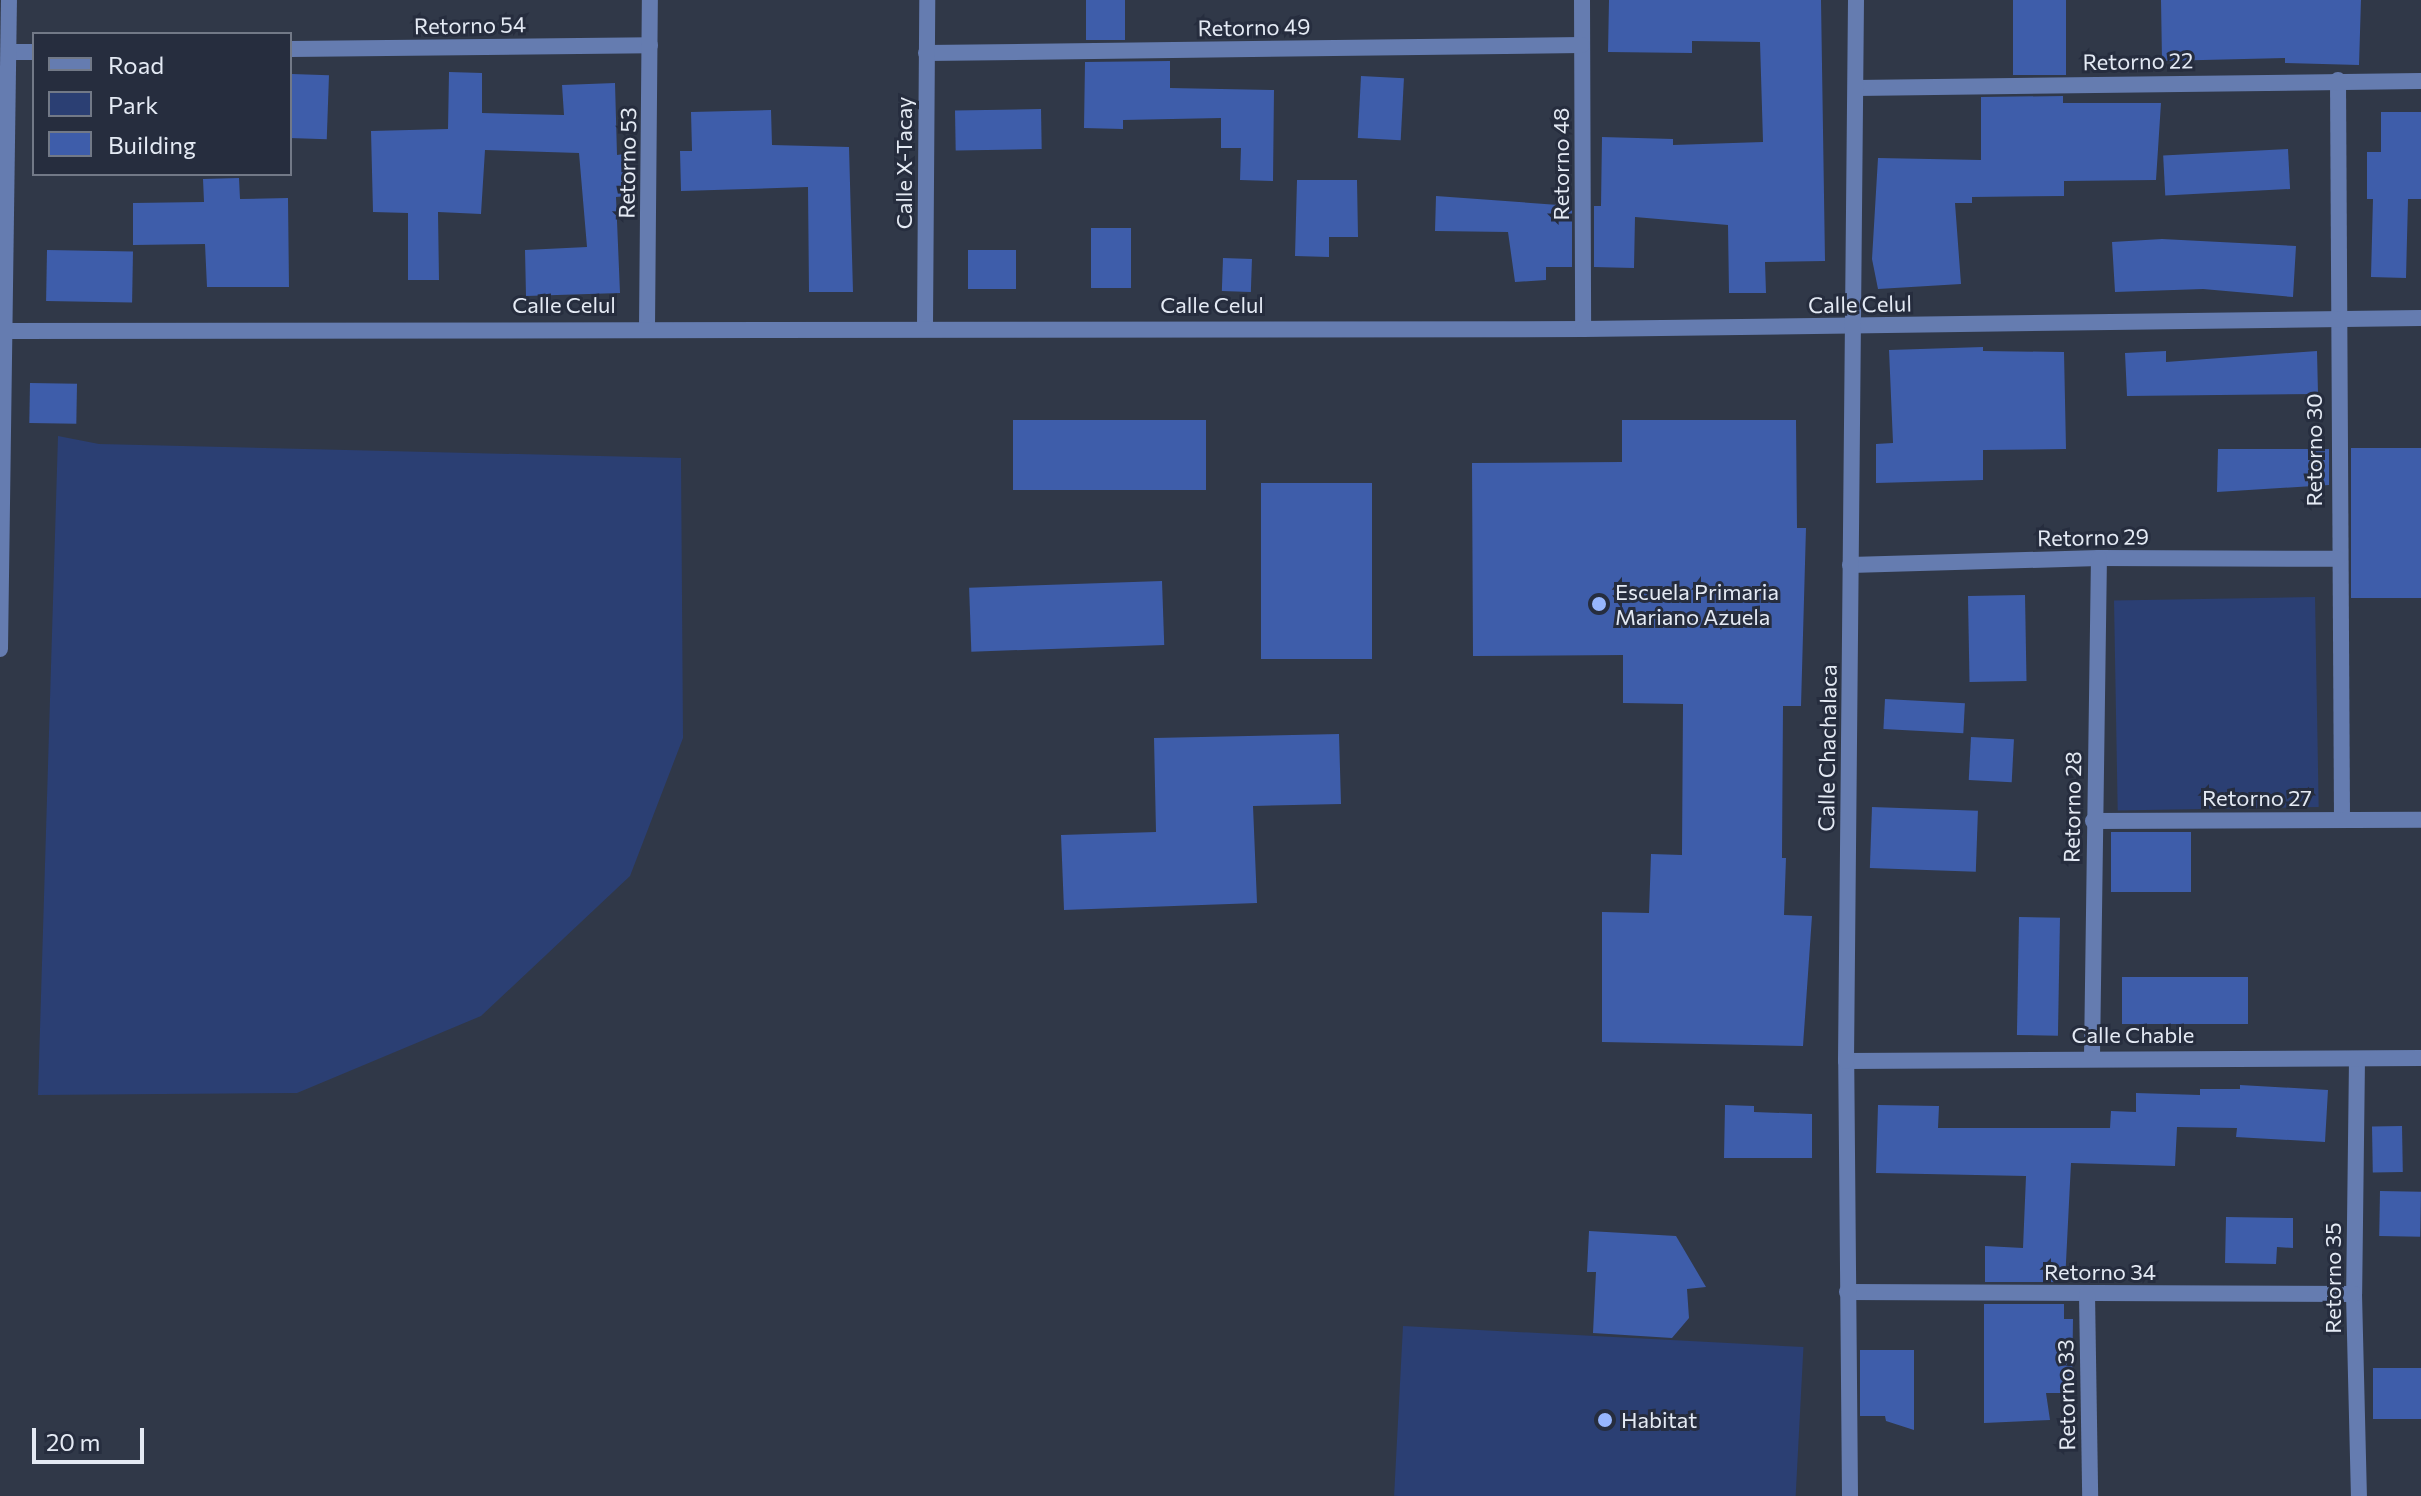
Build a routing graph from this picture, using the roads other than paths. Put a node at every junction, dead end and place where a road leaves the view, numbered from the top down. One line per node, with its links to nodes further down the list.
1 (9, 0): 9 (street)
2 (650, 0): 6 (street, Retorno 53)
3 (927, 0): 11 (street, Calle X-Tacay)
4 (1582, 0): 7 (street, Retorno 48)
5 (1856, 0): 14 (street, Calle Chachalaca)
6 (650, 45): 8 (street, Retorno 54); 18 (street, Retorno 53)
7 (1582, 45): 11 (street, Retorno 49); 20 (street, Retorno 48)
8 (292, 49)
9 (10, 52): 10 (street); 21 (street)
10 (32, 52)
11 (926, 53): 17 (street, Calle X-Tacay)
12 (2338, 80): 13 (street, Retorno 22); 14 (street, Retorno 22); 16 (street, Retorno 30)
13 (2421, 81)
14 (1856, 88): 19 (street, Calle Chachalaca)
15 (2421, 318): 16 (street, Calle Celul)
16 (2336, 319): 19 (street, Calle Celul); 23 (street, Retorno 30)
17 (925, 326): 18 (street, Calle Celul); 20 (street, Calle Celul)
18 (647, 327): 21 (street, Calle Celul)
19 (1852, 327): 20 (street, Calle Celul); 24 (street, Calle Chachalaca)
20 (1583, 329)
21 (3, 331): 25 (street)
22 (2099, 558): 23 (street, Retorno 29); 24 (street, Retorno 29); 28 (street, Retorno 28)
23 (2337, 559): 26 (street, Retorno 30)
24 (1850, 565): 32 (street, Calle Chachalaca)
25 (0, 649)
26 (2342, 820): 27 (street, Retorno 27); 28 (street, Retorno 27)
27 (2421, 820)
28 (2093, 821): 29 (street, Retorno 28)
29 (2092, 1056): 31 (street, Calle Chable); 32 (street, Calle Chable)
30 (2421, 1058): 31 (street, Calle Chable)
31 (2357, 1059): 35 (street, Retorno 35)
32 (1846, 1061): 33 (street, Calle Chachalaca)
33 (1847, 1292): 34 (street, Retorno 34); 36 (street, Calle Chachalaca)
34 (2087, 1294): 35 (street, Retorno 34); 37 (street, Retorno 33)
35 (2354, 1294): 38 (street, Retorno 35)
36 (1850, 1496)
37 (2090, 1496)
38 (2359, 1496)

